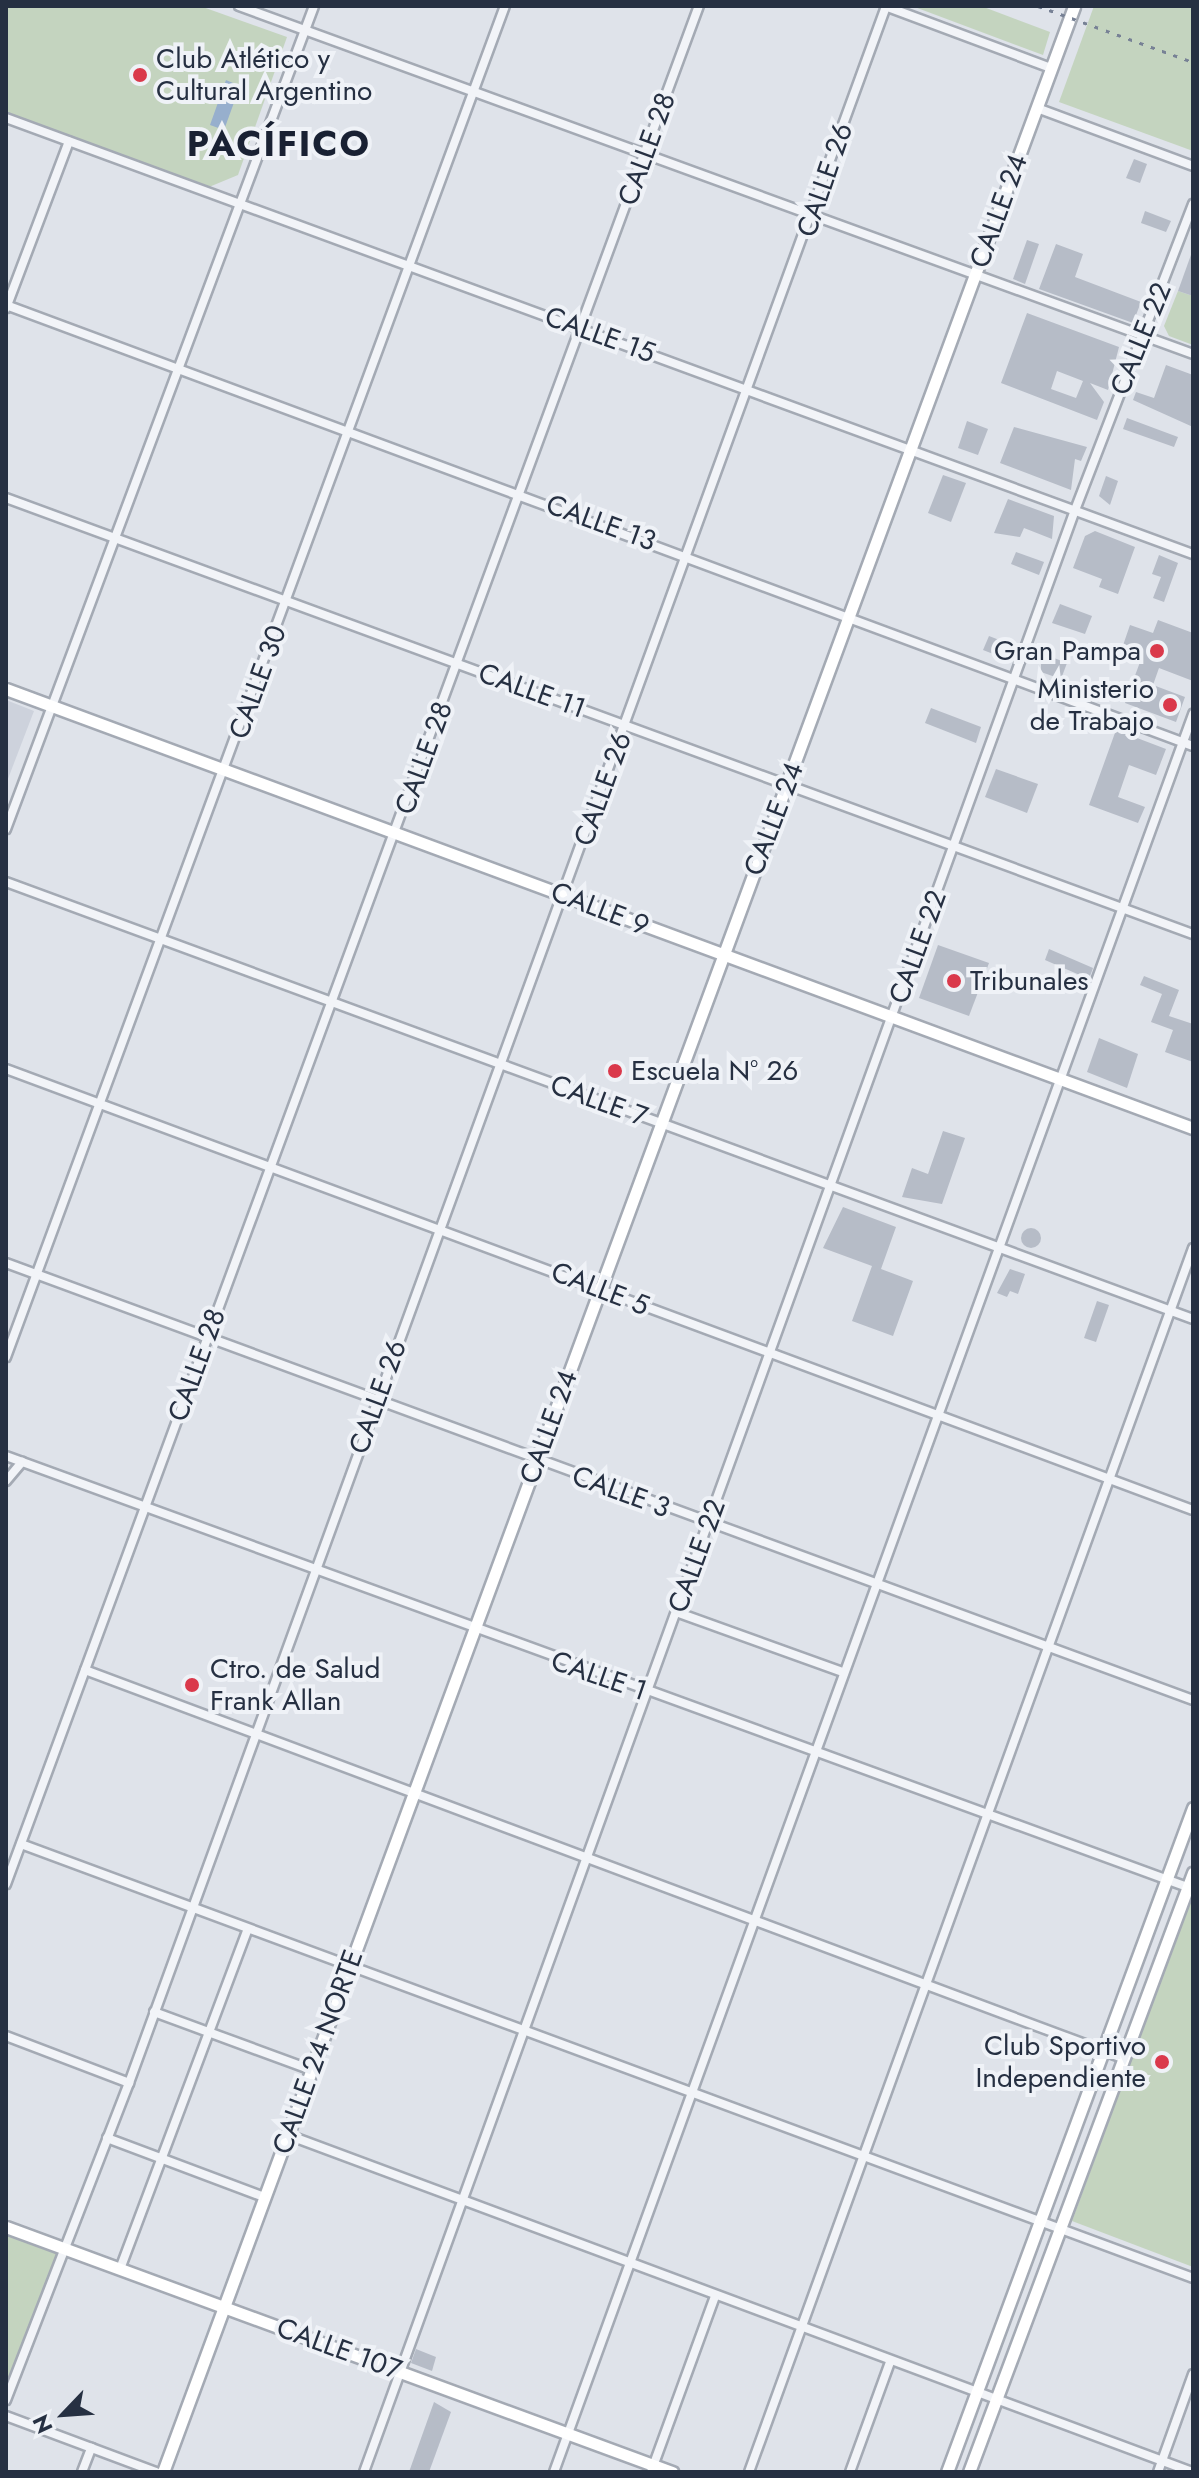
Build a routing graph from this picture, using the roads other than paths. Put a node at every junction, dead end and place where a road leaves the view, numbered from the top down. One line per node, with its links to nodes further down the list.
1 (239, 6): 7 (street)
2 (314, 6): 7 (street)
3 (505, 6): 9 (street, CALLE 30)
4 (699, 6): 13 (street, CALLE 28)
5 (885, 6): 8 (street); 17 (street, CALLE 26)
6 (1074, 6): 8 (street, CALLE 24)
7 (306, 31): 9 (street); 15 (street)
8 (1051, 68): 10 (street, CALLE 24)
9 (472, 92): 13 (street); 18 (street, CALLE 30)
10 (1037, 108): 14 (street); 19 (street, CALLE 24)
11 (6, 118): 12 (street, CALLE 15)
12 (69, 141): 15 (street, CALLE 15); 20 (street)
13 (644, 156): 17 (street); 21 (street, CALLE 28)
14 (1193, 166)
15 (240, 204): 18 (street, CALLE 15); 24 (street)
16 (1193, 204): 22 (street, CALLE 22)
17 (813, 214): 19 (street); 25 (street, CALLE 26)
18 (410, 266): 21 (street, CALLE 15); 26 (street, CALLE 30)
19 (975, 275): 22 (street); 27 (street, CALLE 24)
20 (6, 306): 24 (street, CALLE 13)
21 (584, 329): 25 (street, CALLE 15); 28 (street, CALLE 28)
22 (1141, 335): 23 (street); 30 (street, CALLE 22)
23 (1193, 354)
24 (180, 369): 26 (street, CALLE 13); 31 (street)
25 (749, 390): 27 (street, CALLE 15); 33 (street, CALLE 26)
26 (351, 431): 28 (street, CALLE 13); 34 (street, CALLE 30)
27 (911, 449): 30 (street, CALLE 15); 35 (street, CALLE 24)
28 (522, 494): 33 (street, CALLE 13); 36 (street, CALLE 28)
29 (6, 498): 31 (street, CALLE 11)
30 (1075, 510): 32 (street, CALLE 15); 37 (street, CALLE 22)
31 (119, 539): 34 (street, CALLE 11); 39 (street)
32 (1193, 554)
33 (688, 555): 35 (street, CALLE 13); 41 (street, CALLE 26)
34 (288, 601): 36 (street, CALLE 11); 44 (street, CALLE 30)
35 (850, 615): 37 (street, CALLE 13); 45 (street, CALLE 24)
36 (459, 664): 41 (street, CALLE 11); 47 (street, CALLE 28)
37 (1018, 677): 42 (street, CALLE 13); 48 (street, CALLE 22)
38 (6, 689): 39 (street, CALLE 9)
39 (52, 708): 44 (street, CALLE 9); 46 (street)
40 (1193, 714): 42 (street)
41 (626, 725): 45 (street, CALLE 11); 50 (street, CALLE 26)
42 (1182, 742): 43 (street, CALLE 13); 51 (street)
43 (1193, 746)
44 (225, 771): 47 (street, CALLE 9); 53 (street, CALLE 30)
45 (787, 785): 48 (street, CALLE 11); 54 (street, CALLE 24)
46 (6, 829)
47 (396, 834): 50 (street, CALLE 9); 55 (street, CALLE 28)
48 (955, 846): 51 (street, CALLE 11); 56 (street, CALLE 22)
49 (6, 882): 53 (street, CALLE 7)
50 (564, 895): 54 (street, CALLE 9); 57 (street, CALLE 26)
51 (1124, 908): 52 (street, CALLE 11); 59 (street)
52 (1193, 934)
53 (162, 940): 55 (street, CALLE 7); 60 (street, CALLE 30)
54 (722, 956): 56 (street, CALLE 9); 61 (street, CALLE 24)
55 (331, 1002): 57 (street, CALLE 7); 63 (street, CALLE 28)
56 (892, 1018): 59 (street, CALLE 9); 64 (street, CALLE 22)
57 (500, 1064): 61 (street, CALLE 7); 65 (street, CALLE 26)
58 (6, 1069): 60 (street, CALLE 5)
59 (1061, 1078): 62 (street, CALLE 9); 66 (street)
60 (101, 1104): 63 (street, CALLE 5); 69 (street, CALLE 30)
61 (661, 1123): 64 (street, CALLE 7); 70 (street, CALLE 24)
62 (1193, 1128)
63 (272, 1167): 65 (street, CALLE 5); 73 (street, CALLE 28)
64 (832, 1187): 66 (street, CALLE 7); 74 (street, CALLE 22)
65 (441, 1229): 70 (street, CALLE 5); 76 (street, CALLE 26)
66 (999, 1248): 71 (street, CALLE 7); 77 (street)
67 (1193, 1248): 71 (street)
68 (6, 1263): 69 (street, CALLE 3)
69 (36, 1274): 73 (street, CALLE 3); 75 (street, CALLE 30)
70 (600, 1288): 74 (street, CALLE 5); 79 (street, CALLE 24)
71 (1170, 1311): 72 (street, CALLE 7); 81 (street)
72 (1193, 1319)
73 (207, 1337): 76 (street, CALLE 3); 83 (street, CALLE 28)
74 (771, 1354): 77 (street, CALLE 5); 85 (street, CALLE 22)
75 (6, 1357)
76 (376, 1403): 79 (street, CALLE 3); 86 (street, CALLE 26)
77 (938, 1412): 81 (street, CALLE 5); 87 (street)
78 (6, 1456): 80 (street, CALLE 1)
79 (537, 1461): 85 (street, CALLE 3); 89 (street, CALLE 24)
80 (22, 1462): 82 (street); 83 (street, CALLE 1)
81 (1109, 1480): 84 (street, CALLE 5); 90 (street)
82 (6, 1481)
83 (146, 1508): 86 (street, CALLE 1); 91 (street, CALLE 28)
84 (1193, 1510)
85 (709, 1523): 87 (street, CALLE 3); 88 (street, CALLE 22)
86 (316, 1571): 89 (street, CALLE 1); 95 (street, CALLE 26)
87 (876, 1582): 90 (street, CALLE 3); 92 (street)
88 (676, 1612): 92 (street); 93 (street, CALLE 22)
89 (474, 1632): 93 (street, CALLE 1); 97 (street, CALLE 24 NORTE)
90 (1049, 1647): 94 (street, CALLE 3); 99 (street)
91 (85, 1670): 95 (street); 100 (street, CALLE 28)
92 (843, 1672): 96 (street)
93 (647, 1692): 96 (street, CALLE 1); 101 (street, CALLE 22)
94 (1193, 1700)
95 (256, 1734): 97 (street); 106 (street, CALLE 26)
96 (813, 1754): 99 (street, CALLE 1); 107 (street)
97 (413, 1796): 101 (street); 109 (street, CALLE 24 NORTE)
98 (1193, 1808): 103 (street)
99 (987, 1817): 103 (street, CALLE 1); 110 (street)
100 (21, 1844): 104 (street, CALLE 28); 106 (street)
101 (590, 1859): 107 (street); 112 (street, CALLE 22)
102 (1193, 1873): 105 (street)
103 (1167, 1880): 105 (street, CALLE 1); 115 (street)
104 (6, 1884)
105 (1190, 1888): 116 (street)
106 (192, 1908): 108 (street); 111 (street, CALLE 26)
107 (757, 1925): 110 (street); 119 (street)
108 (248, 1929): 109 (street); 113 (street)
109 (351, 1966): 112 (street); 117 (street, CALLE 24 NORTE)
110 (926, 1986): 115 (street); 123 (street)
111 (154, 2012): 113 (street); 118 (street, CALLE 26)
112 (528, 2032): 119 (street); 125 (street, CALLE 22)
113 (210, 2033): 117 (street); 122 (street)
114 (6, 2036): 118 (street)
115 (1103, 2050): 116 (street); 126 (street)
116 (1122, 2058): 128 (street)
117 (312, 2070): 120 (street, CALLE 24 NORTE)
118 (129, 2083): 121 (street, CALLE 26)
119 (694, 2093): 123 (street); 130 (street)
120 (288, 2135): 124 (street, CALLE 24 NORTE); 125 (street)
121 (107, 2138): 122 (street); 129 (street, CALLE 26)
122 (162, 2157): 124 (street); 131 (street)
123 (865, 2157): 126 (street); 135 (street)
124 (264, 2197): 134 (street, CALLE 24 NORTE)
125 (463, 2205): 130 (street); 137 (street, CALLE 22)
126 (1041, 2220): 128 (street); 139 (street)
127 (6, 2227): 129 (street, CALLE 107)
128 (1060, 2228): 132 (street); 141 (street)
129 (63, 2248): 131 (street, CALLE 107); 140 (street, CALLE 26)
130 (631, 2263): 133 (street); 143 (street)
131 (120, 2269): 134 (street, CALLE 107)
132 (1193, 2278)
133 (715, 2296): 135 (street); 146 (street)
134 (224, 2308): 137 (street, CALLE 107); 149 (street, CALLE 24 NORTE)
135 (802, 2327): 136 (street); 153 (street)
136 (890, 2362): 139 (street); 154 (street)
137 (401, 2371): 143 (street, CALLE 107); 150 (street, CALLE 22)
138 (1193, 2374): 145 (street)
139 (975, 2392): 141 (street); 155 (street)
140 (6, 2400)
141 (994, 2400): 145 (street); 156 (street)
142 (6, 2416): 144 (street)
143 (569, 2434): 146 (street, CALLE 107); 151 (street)
144 (91, 2448): 147 (street); 148 (street)
145 (1162, 2461): 157 (street); 158 (street)
146 (652, 2469): 152 (street, CALLE 107)
147 (82, 2472)
148 (156, 2472)
149 (163, 2472)
150 (364, 2472)
151 (554, 2472)
152 (672, 2472)
153 (749, 2472)
154 (850, 2472)
155 (947, 2472)
156 (969, 2472)
157 (1158, 2472)
158 (1192, 2472)

